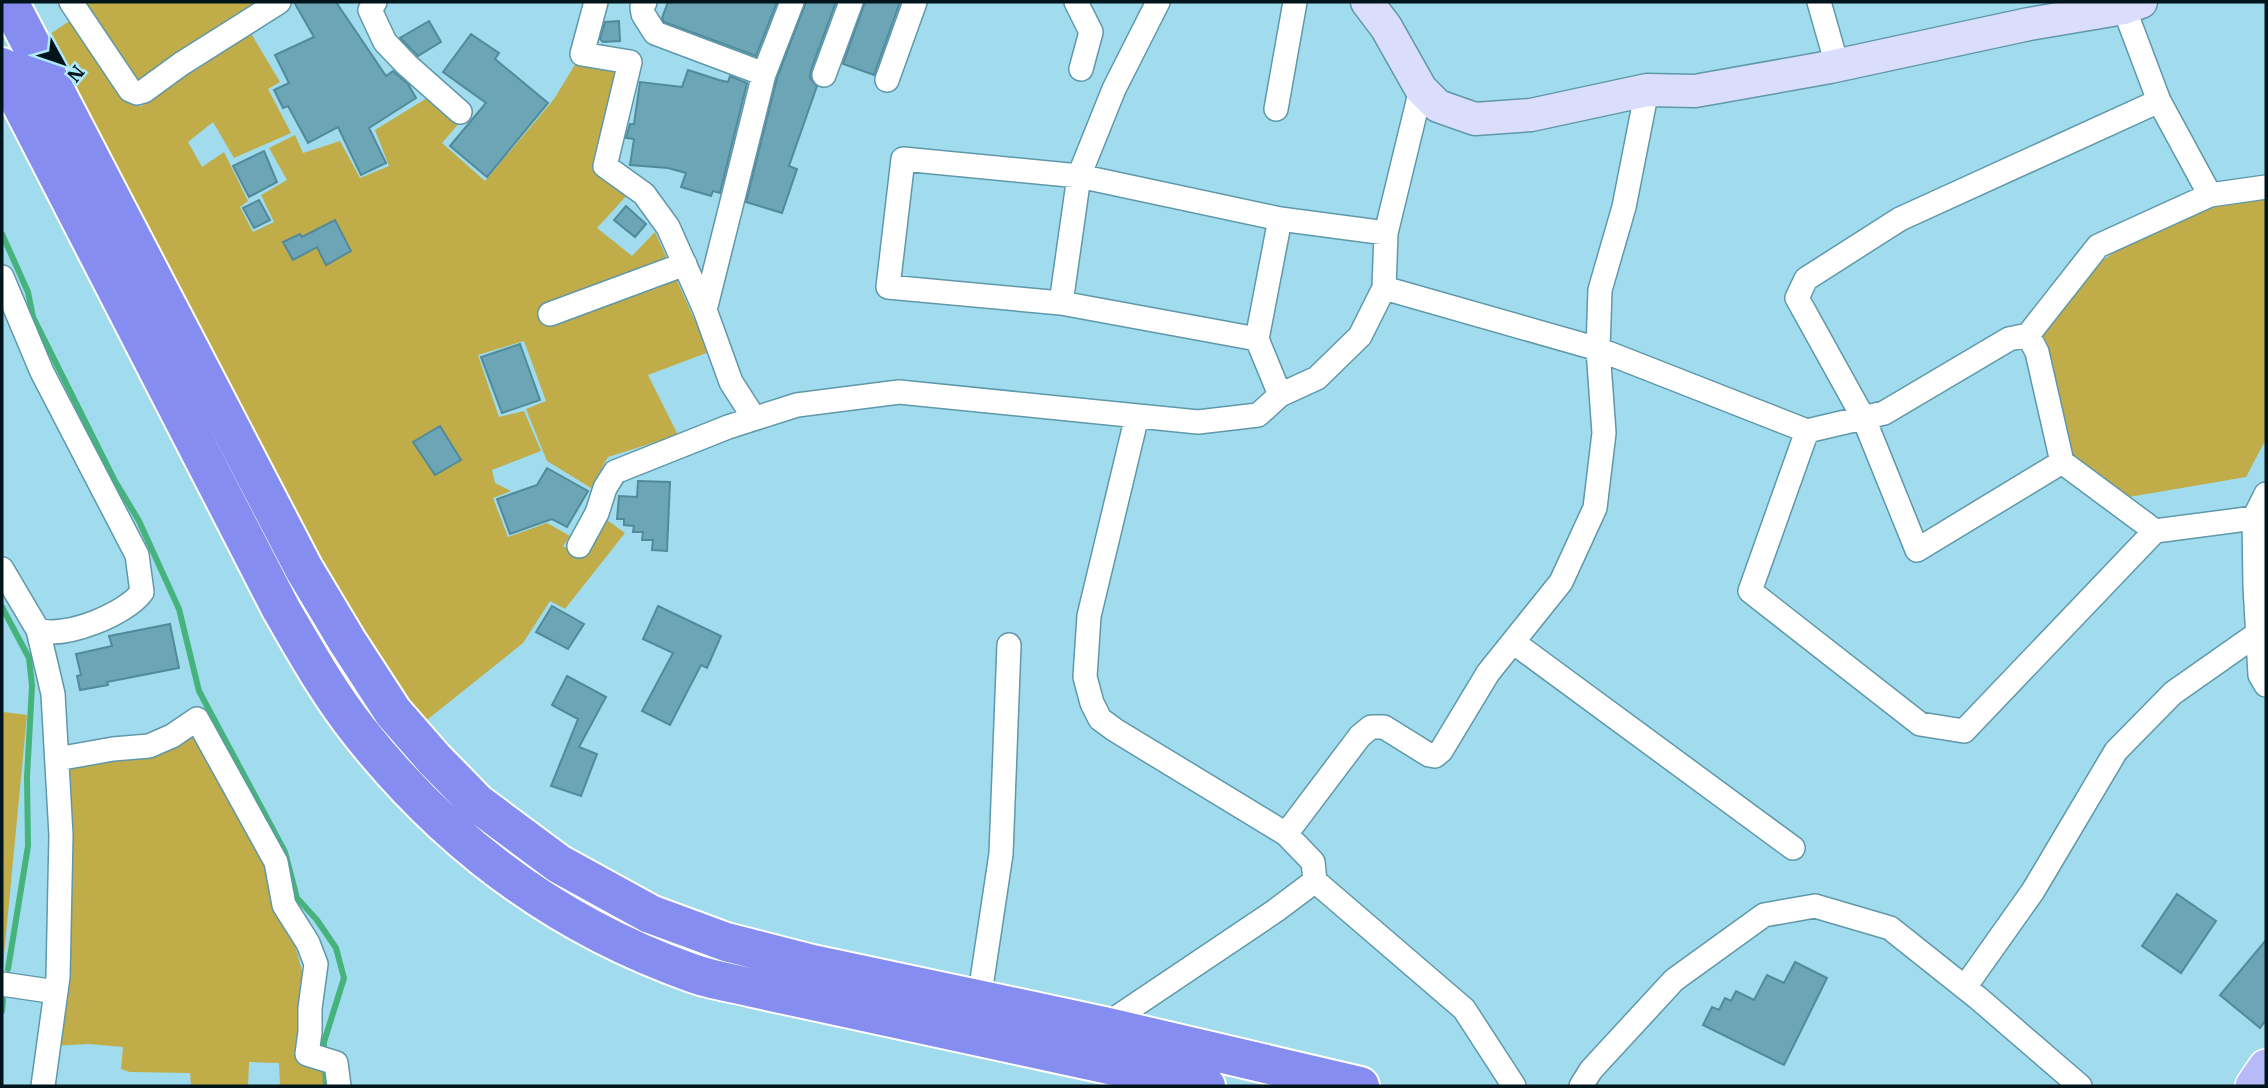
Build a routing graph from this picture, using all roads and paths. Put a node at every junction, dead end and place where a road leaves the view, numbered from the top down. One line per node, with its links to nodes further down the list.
1 (9, 2): 64 (highway)
2 (71, 2): 3 (street)
3 (279, 2)
4 (596, 2): 32 (street)
5 (645, 2): 19 (street)
6 (792, 2): 19 (street)
7 (851, 2): 20 (street)
8 (915, 2): 21 (street)
9 (1076, 2): 18 (street)
10 (1158, 2): 27 (street)
11 (1296, 2): 25 (street)
12 (1367, 2): 22 (street)
13 (1819, 2): 16 (street)
14 (370, 4): 26 (street)
15 (2133, 5): 16 (street); 24 (street)
16 (1837, 65): 23 (street)
17 (2, 67): 67 (highway)
18 (1081, 69)
19 (764, 74): 36 (street)
20 (824, 75)
21 (887, 80)
22 (1421, 89): 23 (street); 31 (street)
23 (1647, 90): 40 (street)
24 (2159, 101): 29 (street); 44 (street)
25 (1276, 109)
26 (460, 112)
27 (1079, 176): 30 (street); 35 (street); 35 (street)
28 (2266, 187): 29 (street)
29 (2210, 195): 38 (street)
30 (1280, 219): 31 (street); 39 (street)
31 (1387, 233): 34 (street)
32 (685, 264): 36 (street); 37 (street)
33 (2, 277): 52 (street)
34 (1384, 288): 40 (street); 41 (street)
35 (1061, 303): 39 (street)
36 (705, 310): 43 (street)
37 (550, 314)
38 (2028, 335): 44 (street); 46 (street)
39 (1257, 339): 41 (street)
40 (1598, 349): 45 (street); 54 (street)
41 (1280, 395): 42 (street)
42 (1137, 416): 43 (street); 58 (street)
43 (754, 418): 50 (street)
44 (1864, 419): 45 (street); 46 (street)
45 (1807, 430): 49 (street)
46 (2062, 462): 49 (street)
47 (2266, 494): 48 (street)
48 (2253, 518): 49 (street); 53 (street)
49 (2155, 531)
50 (579, 546)
51 (2, 569): 52 (street)
52 (38, 630): 57 (street)
53 (2258, 634): 56 (street); 62 (street)
54 (1513, 642): 58 (street); 59 (street)
55 (1009, 645): 64 (street)
56 (2266, 685)
57 (57, 760): 63 (street); 69 (street)
58 (1286, 834): 60 (street)
59 (1793, 848)
60 (1315, 881): 65 (street); 72 (street)
61 (2, 984): 63 (street)
62 (1965, 987): 73 (street); 74 (street)
63 (56, 992): 68 (street)
64 (979, 1000): 65 (highway)
65 (1104, 1026): 71 (highway)
66 (2266, 1067): 75 (main road)
67 (1109, 1075): 70 (highway)
68 (46, 1086)
69 (339, 1086)
70 (1206, 1086)
71 (1360, 1086)
72 (1514, 1086)
73 (1581, 1086)
74 (2080, 1086)
75 (2253, 1086)

